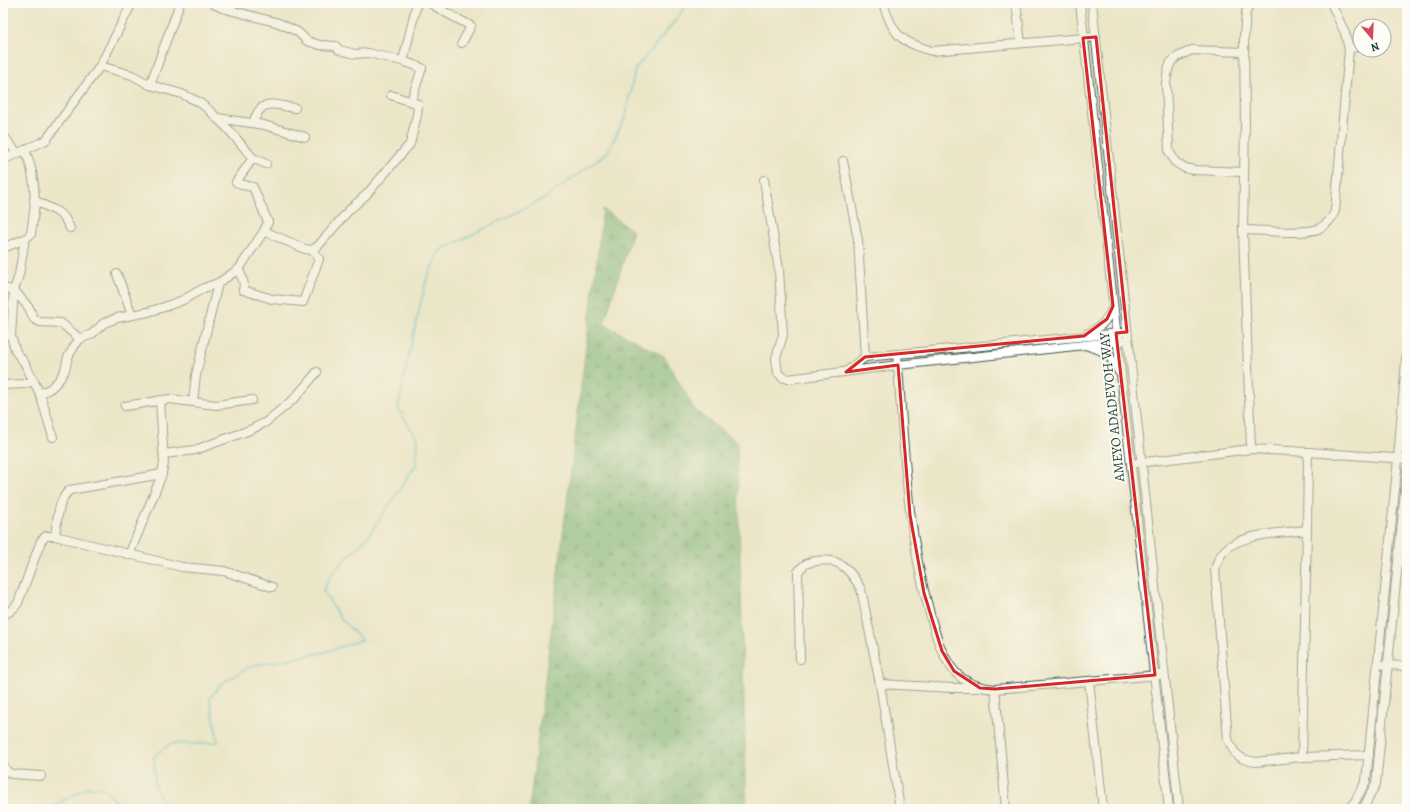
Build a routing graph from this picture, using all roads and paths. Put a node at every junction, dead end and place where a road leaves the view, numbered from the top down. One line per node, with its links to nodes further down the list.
1 (132, 3): 20 (street)
2 (180, 3): 21 (street)
3 (212, 3): 19 (street)
4 (417, 3): 19 (street)
5 (430, 3): 14 (street)
6 (884, 3): 15 (street)
7 (1016, 3): 15 (street)
8 (1080, 3): 13 (street, AMEYO ADADEVOH WAY)
9 (1092, 3): 12 (street, AMEYO ADADEVOH WAY)
10 (1250, 3): 18 (street)
11 (1331, 3): 16 (street)
12 (1096, 36): 13 (street); 51 (street, AMEYO ADADEVOH WAY)
13 (1083, 38): 15 (street); 49 (street, AMEYO ADADEVOH WAY)
14 (462, 43)
15 (1021, 43)
16 (1349, 48): 17 (street); 39 (street)
17 (1352, 48)
18 (1244, 52): 35 (street); 35 (street)
19 (403, 61): 23 (street)
20 (100, 66): 21 (street); 29 (street)
21 (150, 85): 25 (street)
22 (391, 95): 23 (street)
23 (411, 101): 43 (street)
24 (295, 108): 26 (street)
25 (217, 118): 26 (street); 31 (street)
26 (253, 123): 28 (street)
27 (3, 135): 30 (street)
28 (305, 138)
29 (25, 150): 30 (street); 37 (street)
30 (17, 153): 32 (street)
31 (253, 158): 34 (street); 40 (street)
32 (3, 160)
33 (843, 161): 60 (street)
34 (266, 164)
35 (1244, 172): 39 (street)
36 (764, 180): 63 (street)
37 (34, 200): 38 (street); 41 (street)
38 (70, 228)
39 (1243, 230): 73 (street)
40 (264, 231): 43 (street); 44 (street)
41 (25, 239): 42 (street); 48 (street)
42 (3, 248)
43 (312, 250): 44 (street)
44 (239, 269): 46 (street)
45 (117, 274): 50 (street)
46 (218, 283): 50 (street); 70 (street)
47 (3, 288): 48 (street)
48 (14, 290): 54 (street); 65 (street)
49 (1113, 306): 52 (street, AMEYO ADADEVOH WAY); 53 (street)
50 (132, 315): 54 (street)
51 (1128, 332): 52 (street); 55 (street, AMEYO ADADEVOH WAY)
52 (1116, 333): 53 (street); 56 (street, AMEYO ADADEVOH WAY)
53 (1084, 336): 59 (street)
54 (80, 339): 67 (street)
55 (1128, 341): 56 (street); 78 (street, AMEYO ADADEVOH WAY)
56 (1117, 342): 57 (street); 64 (street, AMEYO ADADEVOH WAY)
57 (1085, 345): 61 (street); 64 (street)
58 (1407, 348): 76 (street)
59 (897, 354): 60 (street); 61 (street)
60 (865, 357): 63 (street)
61 (898, 365): 63 (street); 95 (street)
62 (317, 372): 75 (street)
63 (846, 372)
64 (1121, 378): 79 (street, AMEYO ADADEVOH WAY)
65 (34, 381): 66 (street); 67 (street)
66 (3, 385)
67 (40, 394): 72 (street)
68 (160, 400): 70 (street); 71 (street); 75 (street)
69 (252, 400): 70 (street)
70 (193, 401)
71 (125, 406)
72 (52, 437)
73 (1251, 449): 74 (street); 78 (street)
74 (1308, 452): 76 (street); 82 (street)
75 (164, 454): 81 (street)
76 (1398, 459): 77 (street); 88 (street)
77 (1407, 459)
78 (1142, 463): 79 (street); 92 (street, AMEYO ADADEVOH WAY)
79 (1131, 464): 91 (street, AMEYO ADADEVOH WAY)
80 (1407, 471): 89 (street)
81 (162, 474): 83 (street); 84 (street)
82 (1307, 530): 98 (street); 98 (street)
83 (55, 536): 84 (street); 86 (street)
84 (129, 555): 85 (street)
85 (272, 587)
86 (3, 614)
87 (800, 659): 94 (street)
88 (1379, 664): 89 (street); 97 (street)
89 (1389, 666): 90 (street); 107 (street)
90 (1407, 666)
91 (1155, 675): 92 (street); 93 (street); 104 (street, AMEYO ADADEVOH WAY)
92 (1164, 675): 105 (street, AMEYO ADADEVOH WAY)
93 (1089, 681): 96 (street); 103 (street)
94 (880, 684): 95 (street); 101 (street)
95 (980, 688): 96 (street)
96 (996, 689): 102 (street)
97 (1369, 755): 98 (street); 106 (street)
98 (1302, 757)
99 (3, 764): 100 (street)
100 (42, 776)
101 (900, 809)
102 (1006, 809)
103 (1103, 809)
104 (1170, 809)
105 (1179, 809)
106 (1349, 809)
107 (1363, 809)

